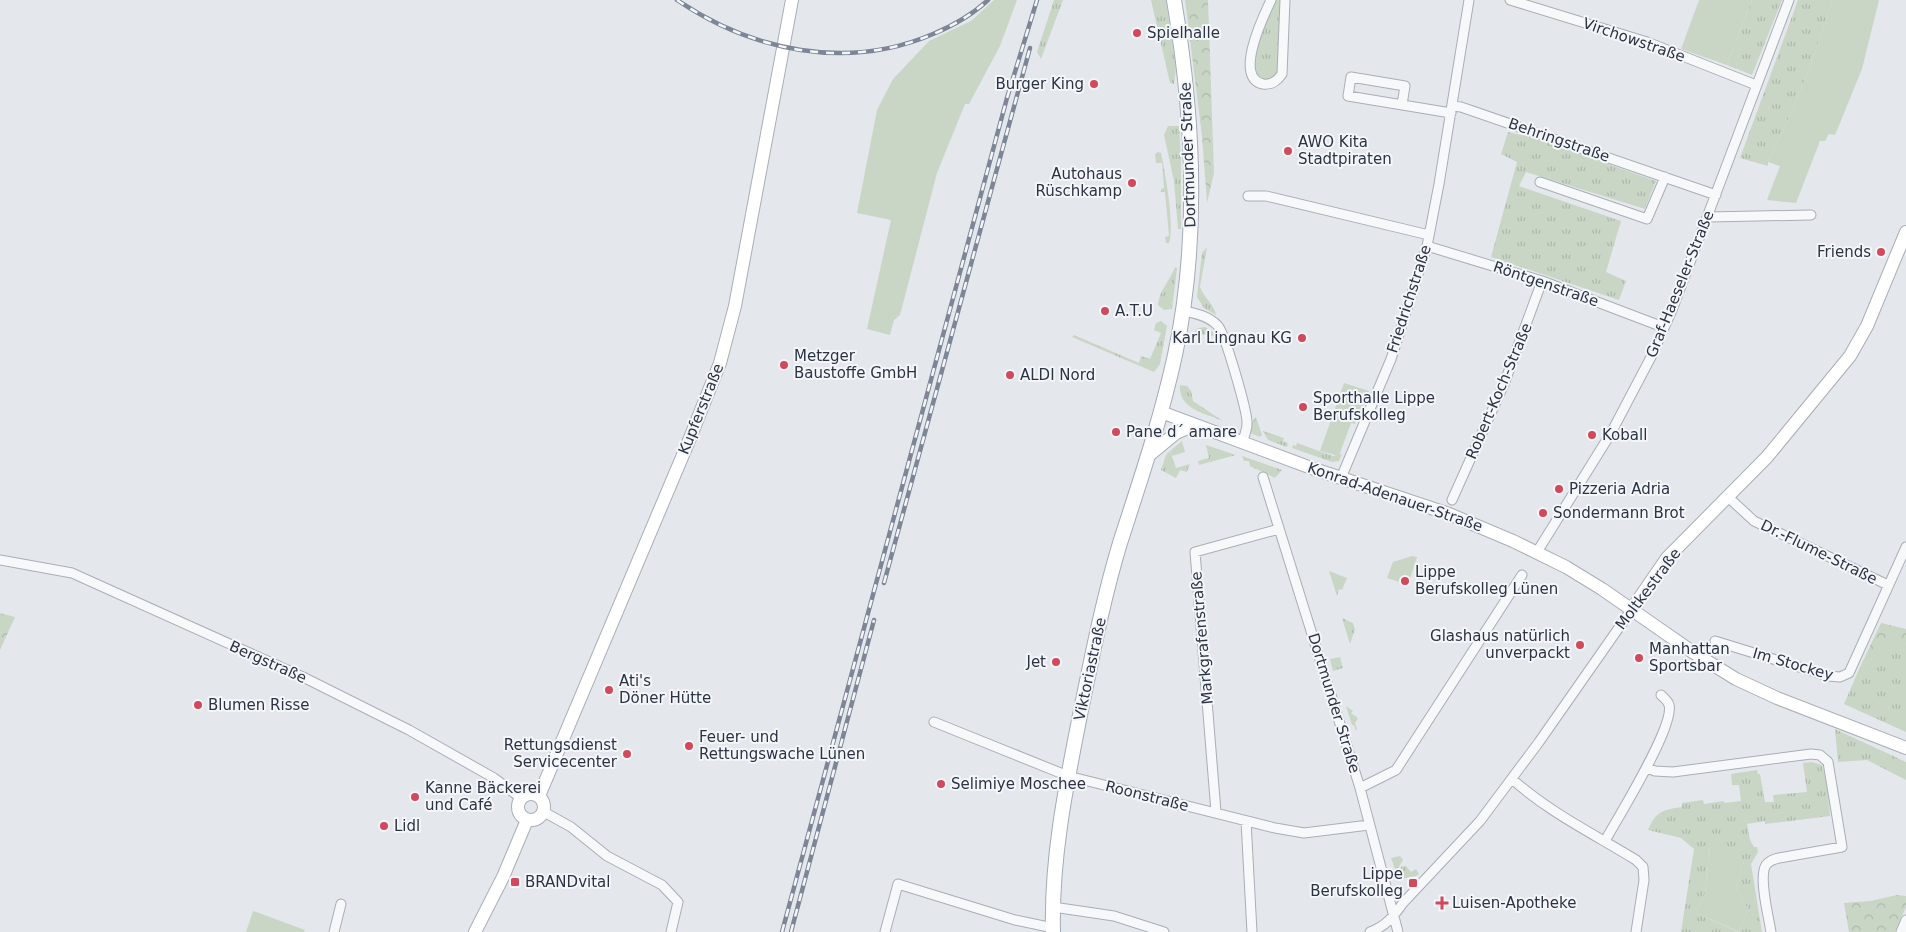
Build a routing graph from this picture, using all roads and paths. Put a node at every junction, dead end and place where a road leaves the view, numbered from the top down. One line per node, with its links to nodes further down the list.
1 (792, 0): 46 (street, Kupferstraße)
2 (1174, 0): 21 (main road, Dortmunder Straße)
3 (1271, 0): 4 (street)
4 (1285, 0)
5 (1469, 0): 10 (street, Friedrichstraße)
6 (1510, 0): 8 (street, Virchowstraße)
7 (1789, 0): 8 (street, Graf-Haeseler-Straße)
8 (1756, 85): 13 (street, Graf-Haeseler-Straße)
9 (1402, 105): 9 (street); 10 (street)
10 (1451, 109): 11 (street, Behringstraße); 18 (street, Friedrichstraße)
11 (1665, 177): 12 (street); 13 (street, Behringstraße)
12 (1540, 182)
13 (1716, 195): 16 (street, Graf-Haeseler-Straße)
14 (1248, 196): 18 (street)
15 (1811, 215): 16 (street)
16 (1708, 217): 22 (street, Graf-Haeseler-Straße)
17 (1906, 232): 29 (street, Moltkestraße)
18 (1429, 235): 19 (street, Friedrichstraße)
19 (1427, 246): 20 (street, Röntgenstraße); 28 (street, Friedrichstraße)
20 (1542, 281): 22 (street, Röntgenstraße); 30 (street, Robert-Koch-Straße)
21 (1183, 311): 23 (main road, Dortmunder Straße); 25 (street)
22 (1663, 327): 33 (street, Graf-Haeseler-Straße)
23 (1161, 412): 24 (street, Konrad-Adenauer-Straße); 26 (main road, Viktoriastraße)
24 (1195, 425): 25 (street, Konrad-Adenauer-Straße); 26 (street)
25 (1242, 443): 28 (street, Konrad-Adenauer-Straße)
26 (1148, 456): 43 (main road, Viktoriastraße)
27 (1263, 477): 31 (street, Dortmunder Straße)
28 (1341, 478): 33 (street, Konrad-Adenauer-Straße)
29 (1728, 497): 36 (street, Dr.-Flume-Straße); 37 (street, Moltkestraße)
30 (1452, 500)
31 (1279, 529): 45 (street, Dortmunder Straße); 49 (street, Markgrafenstraße)
32 (1906, 547): 36 (street, Im Stockey)
33 (1537, 552): 37 (street, Konrad-Adenauer-Straße)
34 (0, 560): 47 (street, Bergstraße)
35 (1522, 575): 45 (street)
36 (1888, 585): 38 (street, Im Stockey)
37 (1632, 609): 41 (street, Konrad-Adenauer-Straße); 44 (street, Moltkestraße)
38 (1715, 641)
39 (1661, 696): 42 (street)
40 (934, 722): 43 (street, Roonstraße)
41 (1906, 748)
42 (1647, 768): 53 (street); 68 (street)
43 (1068, 776): 49 (street, Roonstraße); 55 (main road, Viktoriastraße)
44 (1512, 779): 53 (street); 56 (street, Moltkestraße)
45 (1360, 788): 52 (street, Dortmunder Straße)
46 (539, 796): 47 (street); 48 (street)
47 (521, 798): 50 (street)
48 (544, 812): 50 (street); 61 (street)
49 (1216, 812): 51 (street, Roonstraße)
50 (527, 820): 60 (street)
51 (1246, 821): 52 (street, Roonstraße); 64 (street)
52 (1369, 825): 56 (street, Dortmunder Straße)
53 (1605, 841): 67 (street)
54 (341, 904): 59 (street)
55 (1053, 906): 58 (main road, Viktoriastraße); 63 (street)
56 (1393, 916): 65 (street, Moltkestraße); 66 (street, Dortmunder Straße)
57 (1906, 920): 69 (street)
58 (1053, 930): 62 (street)
59 (334, 932)
60 (476, 932)
61 (671, 932)
62 (885, 932)
63 (1164, 932)
64 (1252, 932)
65 (1370, 932)
66 (1398, 932)
67 (1636, 932)
68 (1771, 932)
69 (1901, 932)

